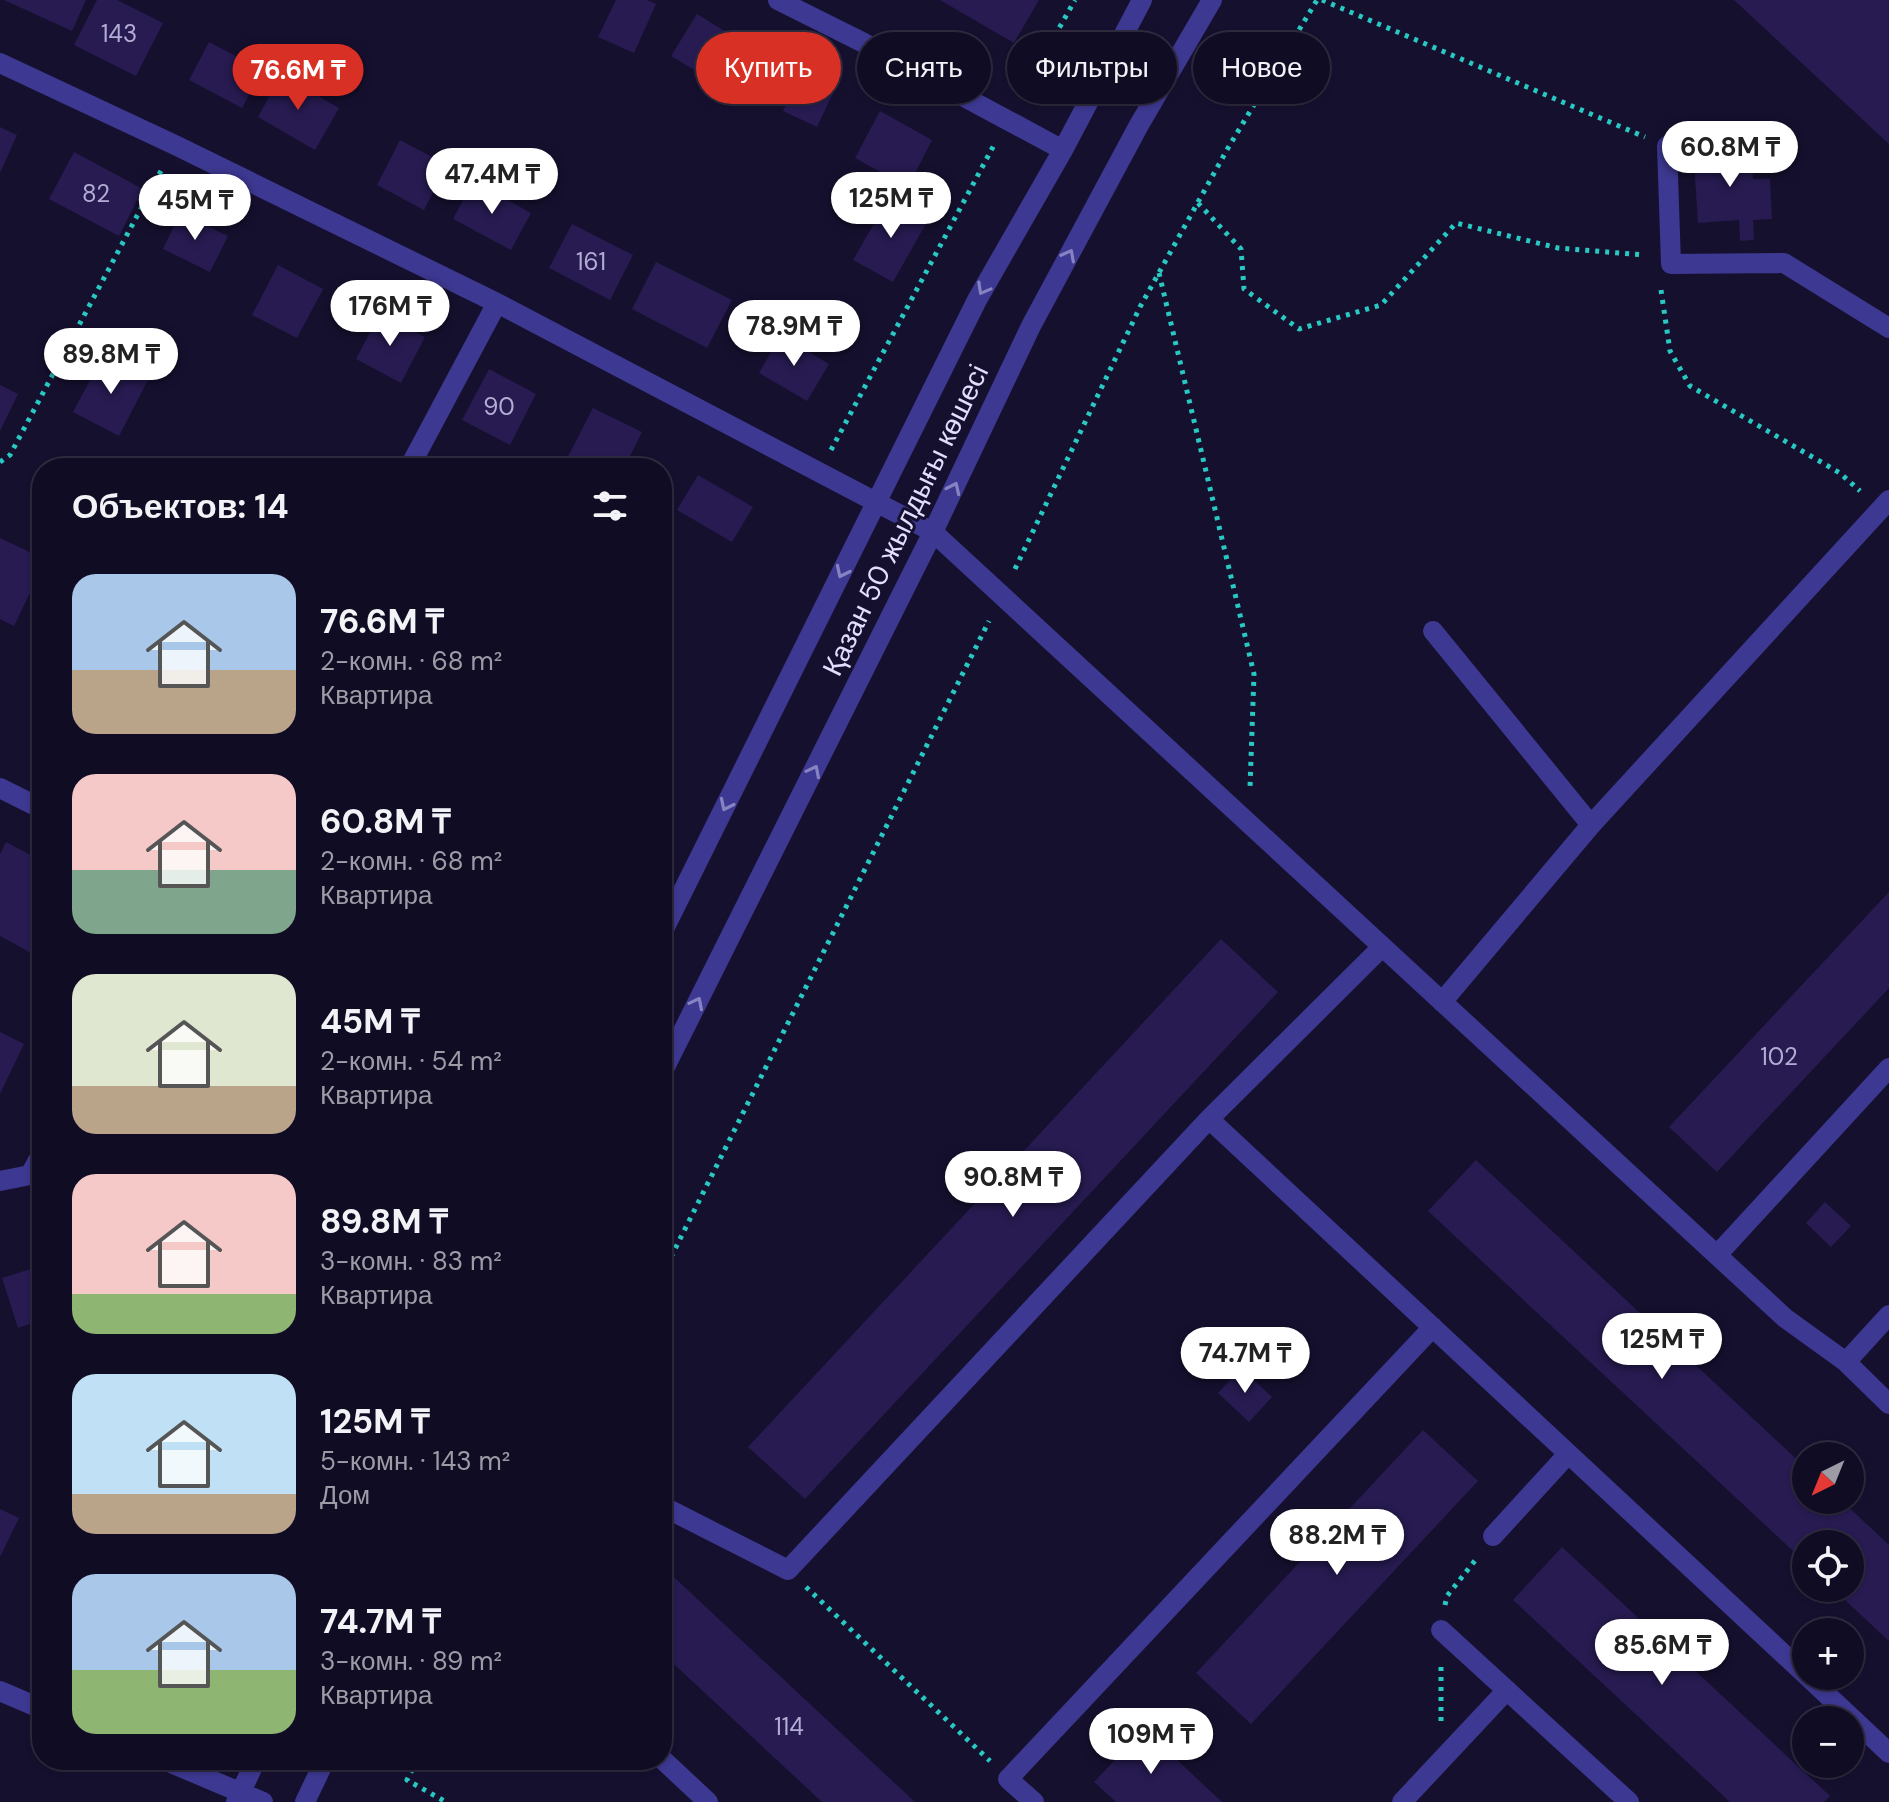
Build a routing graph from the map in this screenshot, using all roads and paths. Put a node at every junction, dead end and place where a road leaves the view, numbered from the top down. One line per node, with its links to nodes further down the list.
1 (778, 0): 7 (street)
2 (1075, 0): 7 (path)
3 (1142, 0): 10 (street, Қазан 50 жылдығы көшесі)
4 (1212, 0): 22 (street, Қазан 50 жылдығы көшесі, one-way to 4)
5 (1319, 0): 9 (path); 11 (path)
6 (0, 63): 8 (street)
7 (1006, 121): 10 (street); 19 (path)
8 (175, 145): 15 (street); 18 (path)
9 (1667, 146): 16 (street)
10 (1063, 150): 20 (street, Қазан 50 жылдығы көшесі, one-way to 20)
11 (1198, 203): 12 (path); 13 (path)
12 (1656, 256)
13 (1159, 273): 23 (path); 27 (path)
14 (1660, 283): 21 (path)
15 (497, 303): 17 (street); 19 (street)
16 (1889, 328)
17 (414, 458)
18 (0, 462)
19 (819, 472): 20 (street)
20 (877, 502): 22 (street); 29 (street, Қазан 50 жылдығы көшесі, one-way to 29)
21 (1885, 505): 28 (street)
22 (933, 532): 23 (street); 32 (street, Қазан 50 жылдығы көшесі, one-way to 22)
23 (1002, 596): 27 (street); 37 (path)
24 (1433, 631): 28 (street)
25 (0, 788): 26 (street)
26 (32, 804)
27 (1249, 824): 30 (street)
28 (1591, 825): 31 (street)
29 (672, 913)
30 (1382, 947): 31 (street); 34 (street)
31 (1442, 1002): 38 (street)
32 (672, 1053)
33 (1889, 1068): 38 (street)
34 (1209, 1119): 40 (street); 46 (street)
35 (32, 1171): 36 (street)
36 (0, 1181)
37 (672, 1255)
38 (1717, 1255): 41 (street)
39 (1889, 1315): 41 (street)
40 (1433, 1327): 43 (street); 59 (street)
41 (1846, 1362): 42 (street)
42 (1889, 1404)
43 (1568, 1454): 45 (street); 48 (street)
44 (672, 1511): 46 (street)
45 (1493, 1536)
46 (788, 1570): 59 (path)
47 (1441, 1630): 49 (street)
48 (1792, 1663)
49 (1507, 1690): 66 (street); 67 (street)
50 (1821, 1690): 53 (street)
51 (0, 1691): 52 (street)
52 (32, 1705)
53 (1889, 1753)
54 (672, 1768): 64 (street)
55 (184, 1770): 60 (street)
56 (251, 1770): 60 (street)
57 (320, 1770): 62 (street)
58 (412, 1770): 63 (path)
59 (1008, 1779): 65 (street)
60 (238, 1797): 61 (street)
61 (263, 1802)
62 (305, 1802)
63 (446, 1802)
64 (708, 1802)
65 (1034, 1802)
66 (1402, 1802)
67 (1629, 1802)

